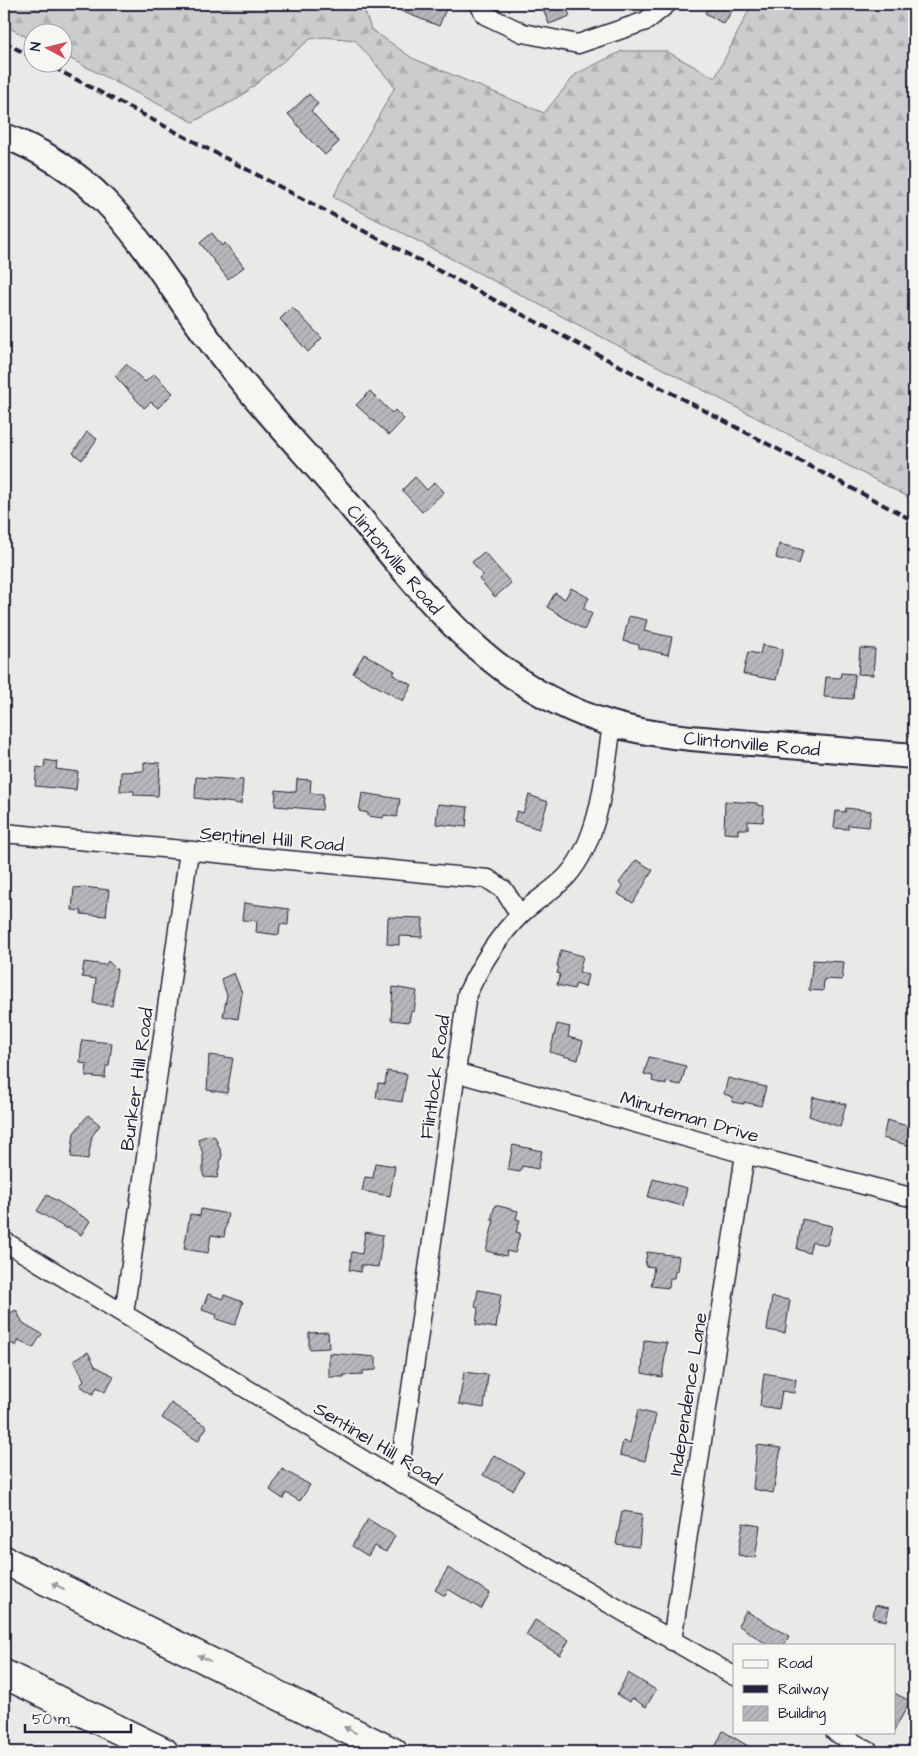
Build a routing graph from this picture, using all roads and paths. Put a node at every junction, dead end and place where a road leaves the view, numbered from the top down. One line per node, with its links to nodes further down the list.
1 (479, 4): 2 (street)
2 (667, 4)
3 (4, 136): 4 (street, Clintonville Road)
4 (612, 724): 5 (street, Clintonville Road); 8 (street, Flintlock Road)
5 (914, 756)
6 (4, 833): 7 (street, Sentinel Hill Road)
7 (189, 851): 8 (street, Sentinel Hill Road); 13 (street, Bunker Hill Road)
8 (520, 915): 9 (street, Flintlock Road)
9 (456, 1072): 10 (street, Minuteman Drive); 14 (street, Flintlock Road)
10 (745, 1154): 11 (street, Minuteman Drive); 16 (street, Independence Lane)
11 (914, 1198)
12 (4, 1242): 13 (street, Sentinel Hill Road)
13 (124, 1314): 14 (street, Sentinel Hill Road)
14 (398, 1481): 16 (street, Sentinel Hill Road)
15 (4, 1560): 21 (highway, one-way to 15)
16 (672, 1641): 18 (street, Sentinel Hill Road)
17 (4, 1674): 20 (highway)
18 (733, 1675)
19 (838, 1734): 22 (street)
20 (164, 1752)
21 (393, 1752)
22 (870, 1752)

